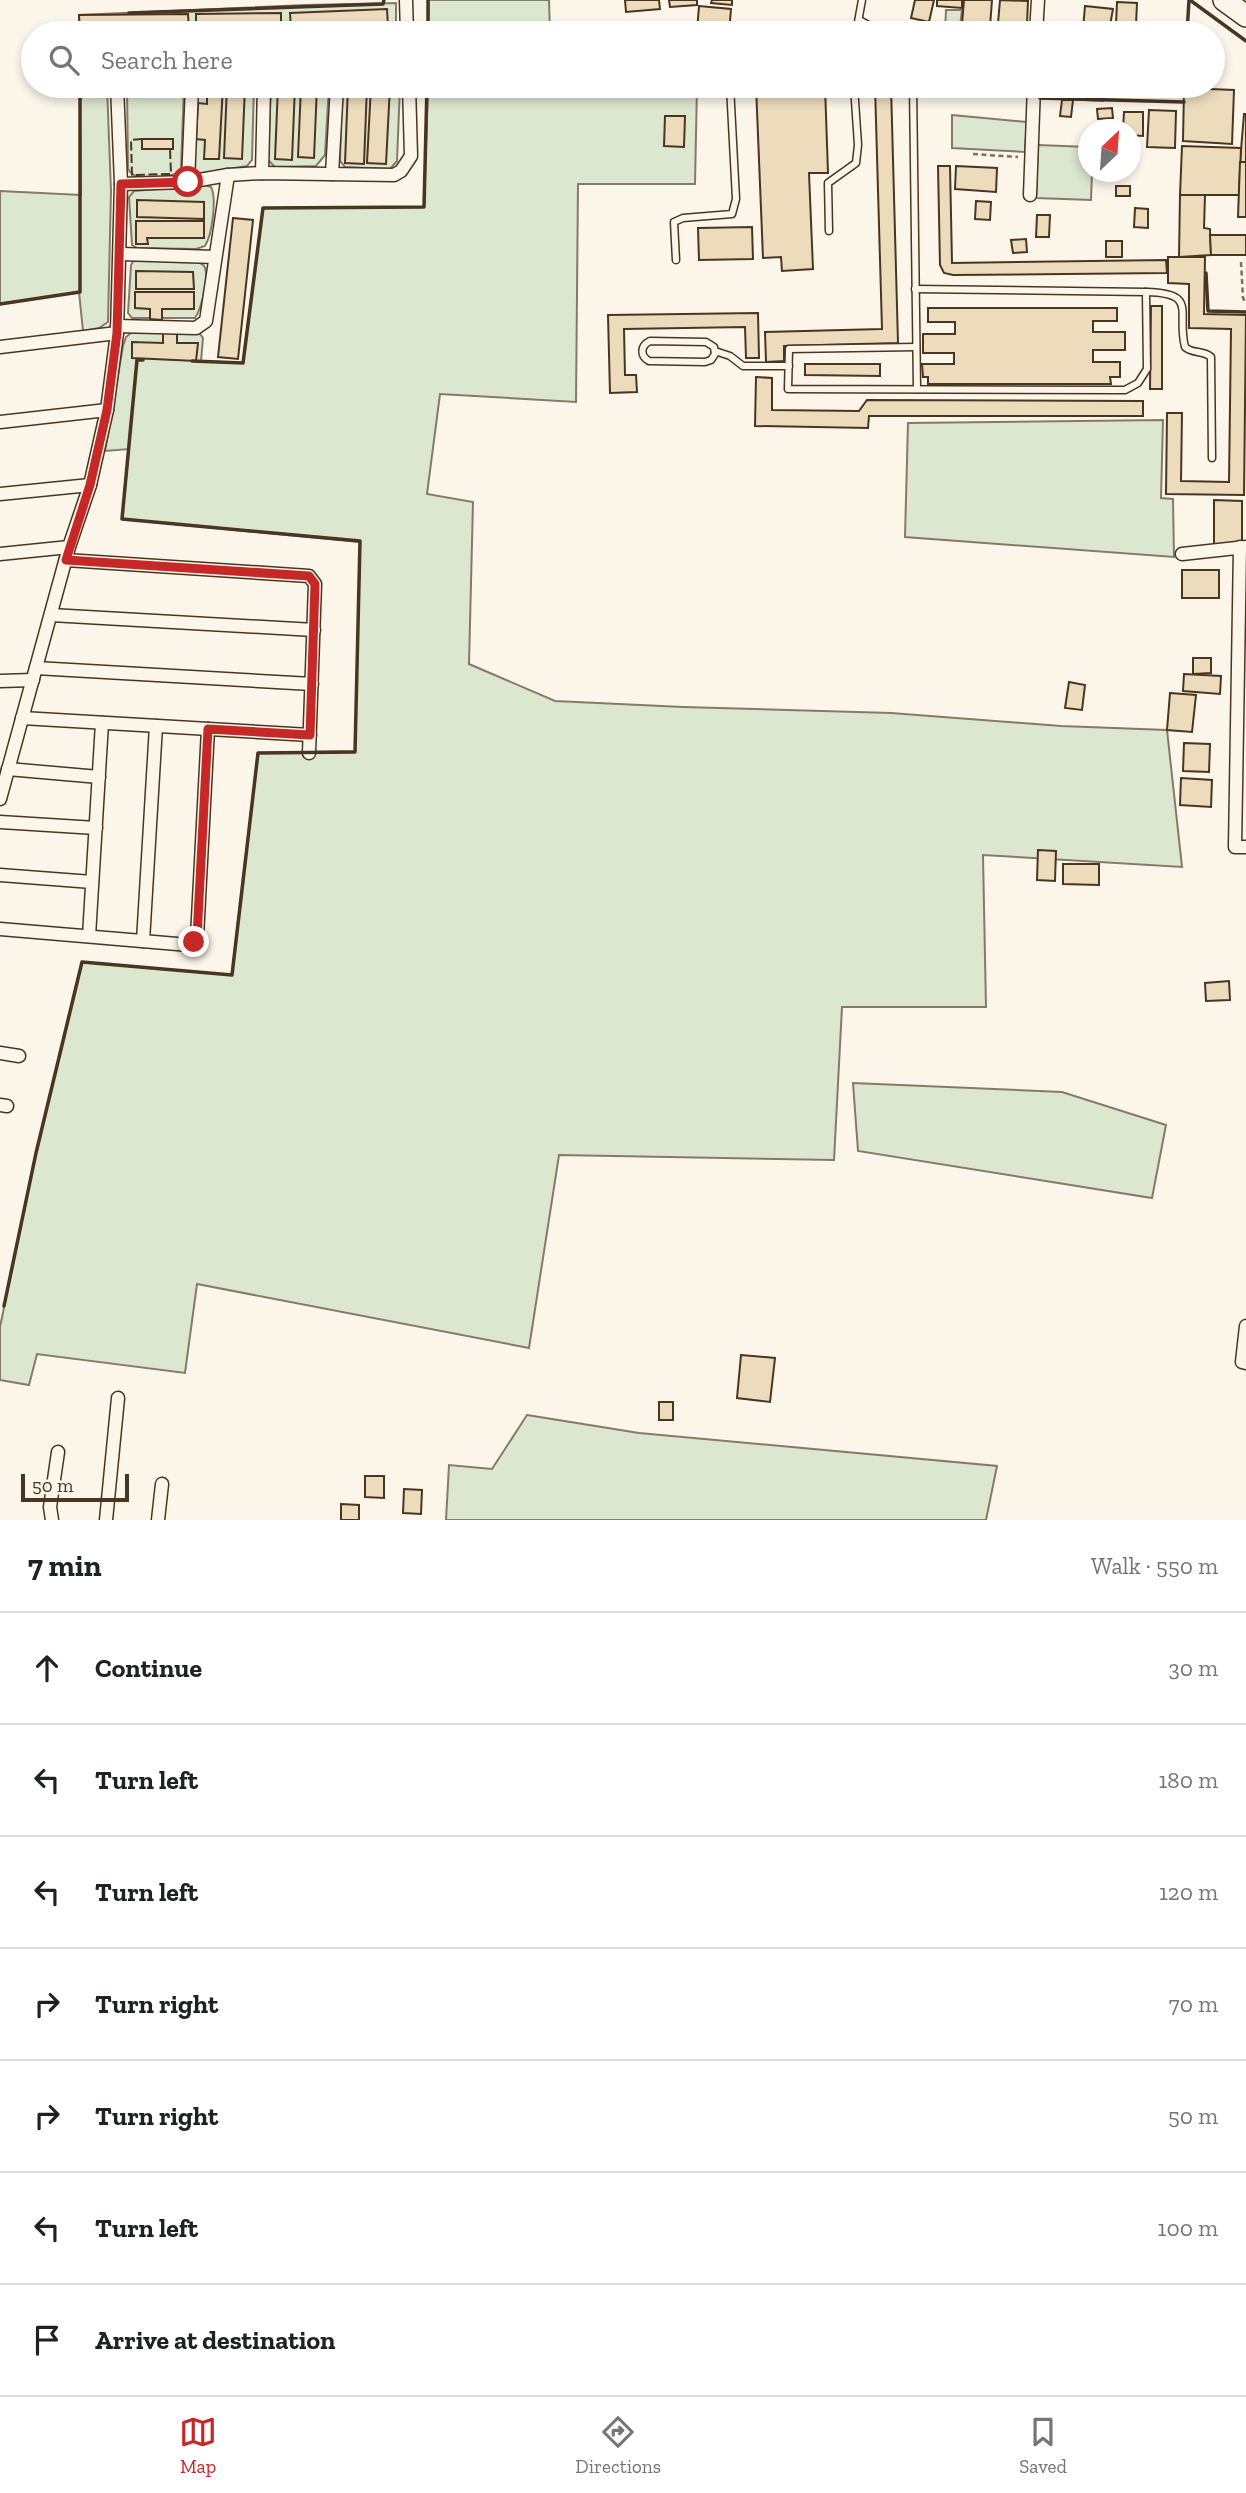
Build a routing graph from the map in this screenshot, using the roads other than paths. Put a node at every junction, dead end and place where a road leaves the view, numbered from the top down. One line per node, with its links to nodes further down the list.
1 (406, 0): 7 (street)
2 (862, 0): 6 (lane)
3 (1038, 0): 8 (street)
4 (1224, 0): 5 (main road)
5 (1246, 16)
6 (859, 20)
7 (407, 21)
8 (1037, 21)
9 (117, 98): 22 (street)
10 (192, 98): 21 (street)
11 (264, 98): 18 (street)
12 (336, 98): 19 (street)
13 (409, 98): 19 (street)
14 (731, 98): 27 (lane)
15 (855, 98): 24 (lane)
16 (913, 98): 28 (lane)
17 (1034, 98): 23 (street)
18 (262, 173): 19 (street); 20 (street)
19 (332, 174)
20 (229, 175): 21 (street); 26 (street)
21 (188, 182): 22 (street)
22 (121, 184): 25 (street)
23 (1030, 195)
24 (829, 230)
25 (121, 254): 26 (street); 30 (street)
26 (215, 257): 30 (street)
27 (676, 260)
28 (915, 289): 29 (lane); 32 (lane)
29 (1146, 292): 35 (lane); 38 (lane)
30 (117, 330): 31 (street); 36 (street)
31 (0, 346)
32 (916, 347): 34 (lane); 35 (lane)
33 (715, 351): 33 (lane); 34 (lane)
34 (789, 366): 35 (lane)
35 (917, 389)
36 (107, 410): 37 (street); 39 (street)
37 (0, 422)
38 (1212, 458)
39 (90, 485): 40 (street); 43 (street)
40 (0, 494)
41 (1243, 547): 44 (street); 63 (street)
42 (0, 554): 43 (street)
43 (68, 554): 45 (street); 46 (street)
44 (1182, 554)
45 (51, 615): 46 (street); 47 (street)
46 (314, 630): 49 (street)
47 (34, 674): 48 (street); 49 (street); 50 (street)
48 (0, 681)
49 (312, 684): 54 (street)
50 (22, 718): 51 (street); 56 (street)
51 (102, 723): 52 (street); 59 (street)
52 (156, 726): 53 (street); 68 (street)
53 (208, 729): 54 (street); 68 (street)
54 (310, 735): 57 (street)
55 (0, 748): 56 (street)
56 (14, 748): 58 (street)
57 (309, 753)
58 (8, 769): 59 (street); 60 (street)
59 (99, 777): 62 (street)
60 (0, 799)
61 (0, 822): 62 (street)
62 (96, 828): 65 (street)
63 (1246, 847)
64 (0, 875): 65 (street)
65 (92, 881): 67 (street)
66 (0, 929): 67 (street)
67 (89, 936): 68 (street)
68 (143, 941)
69 (0, 1053): 70 (street)
70 (19, 1056)
71 (1246, 1326): 72 (street)
72 (1246, 1363)
73 (118, 1398): 77 (street)
74 (58, 1452): 76 (street)
75 (162, 1484): 78 (street)
76 (52, 1520)
77 (106, 1520)
78 (158, 1520)

